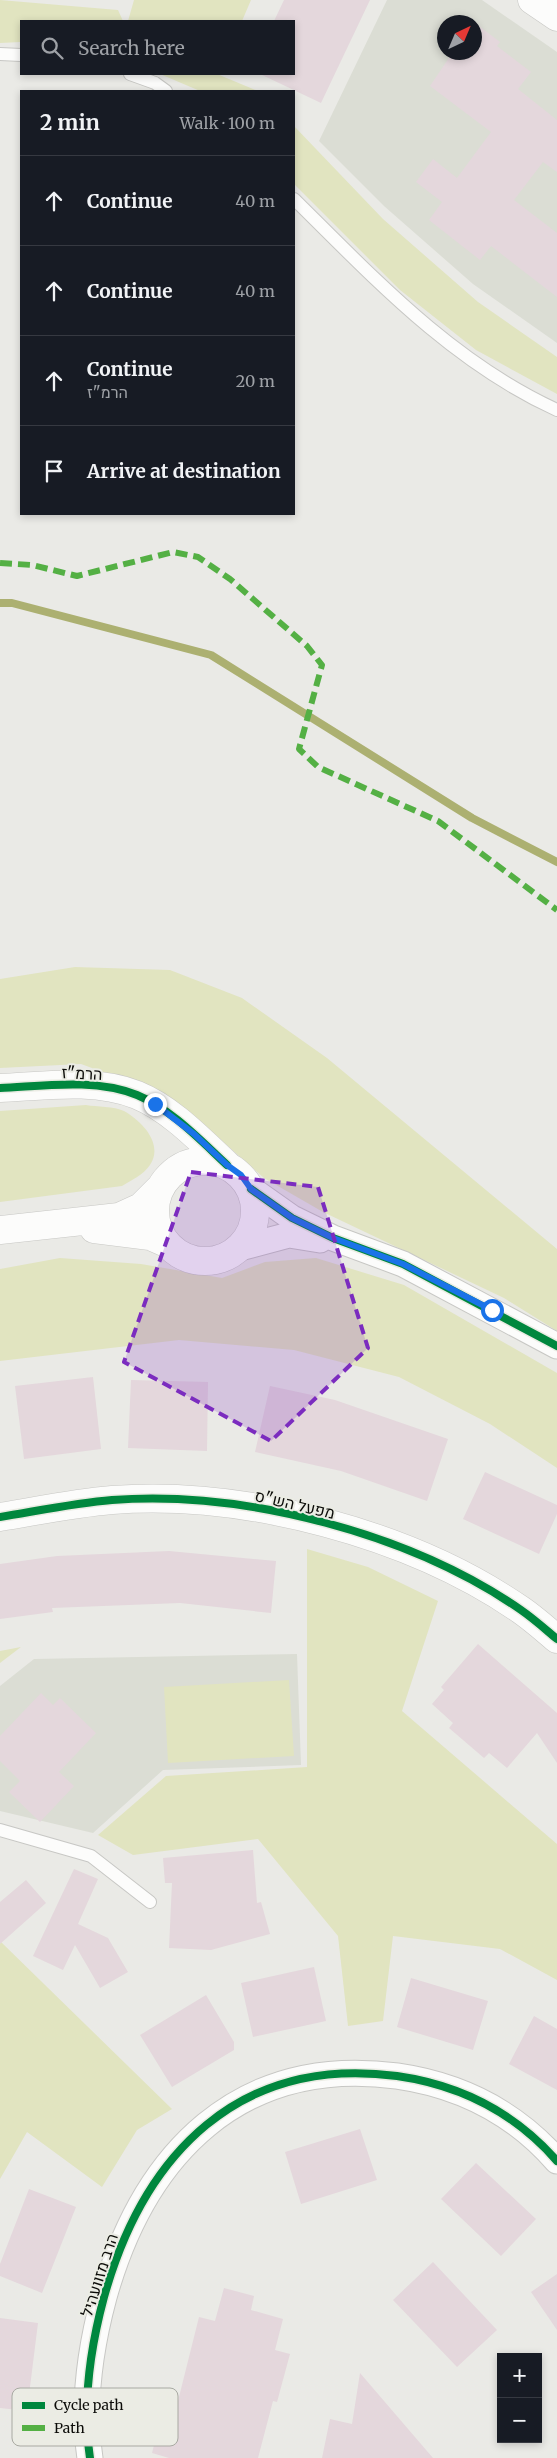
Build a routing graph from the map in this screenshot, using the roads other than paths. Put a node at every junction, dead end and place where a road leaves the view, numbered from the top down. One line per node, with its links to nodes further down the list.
1 (532, 0): 2 (street)
2 (557, 17)
3 (0, 54): 4 (lane)
4 (20, 55)
5 (132, 75): 6 (lane)
6 (164, 90)
7 (295, 200): 8 (lane)
8 (557, 410)
9 (0, 1088): 10 (street, הרמ"ז)
10 (155, 1104): 11 (street, הרמ"ז); 12 (street, הרמ"ז)
11 (227, 1165): 12 (street); 13 (street)
12 (164, 1182): 14 (street, הרמ"ז); 16 (street)
13 (251, 1189): 17 (street); 18 (street)
14 (38, 1225): 15 (street, הרמ"ז); 16 (street, הרמ"ז)
15 (0, 1230)
16 (166, 1243): 18 (street)
17 (350, 1244): 18 (street); 19 (street)
18 (240, 1248)
19 (557, 1346)
20 (0, 1517): 21 (street, מפעל הש"ס)
21 (557, 1639)
22 (0, 1830): 23 (lane)
23 (150, 1902)
24 (557, 2161): 25 (street, הרב מזוועהיל)
25 (87, 2388)

